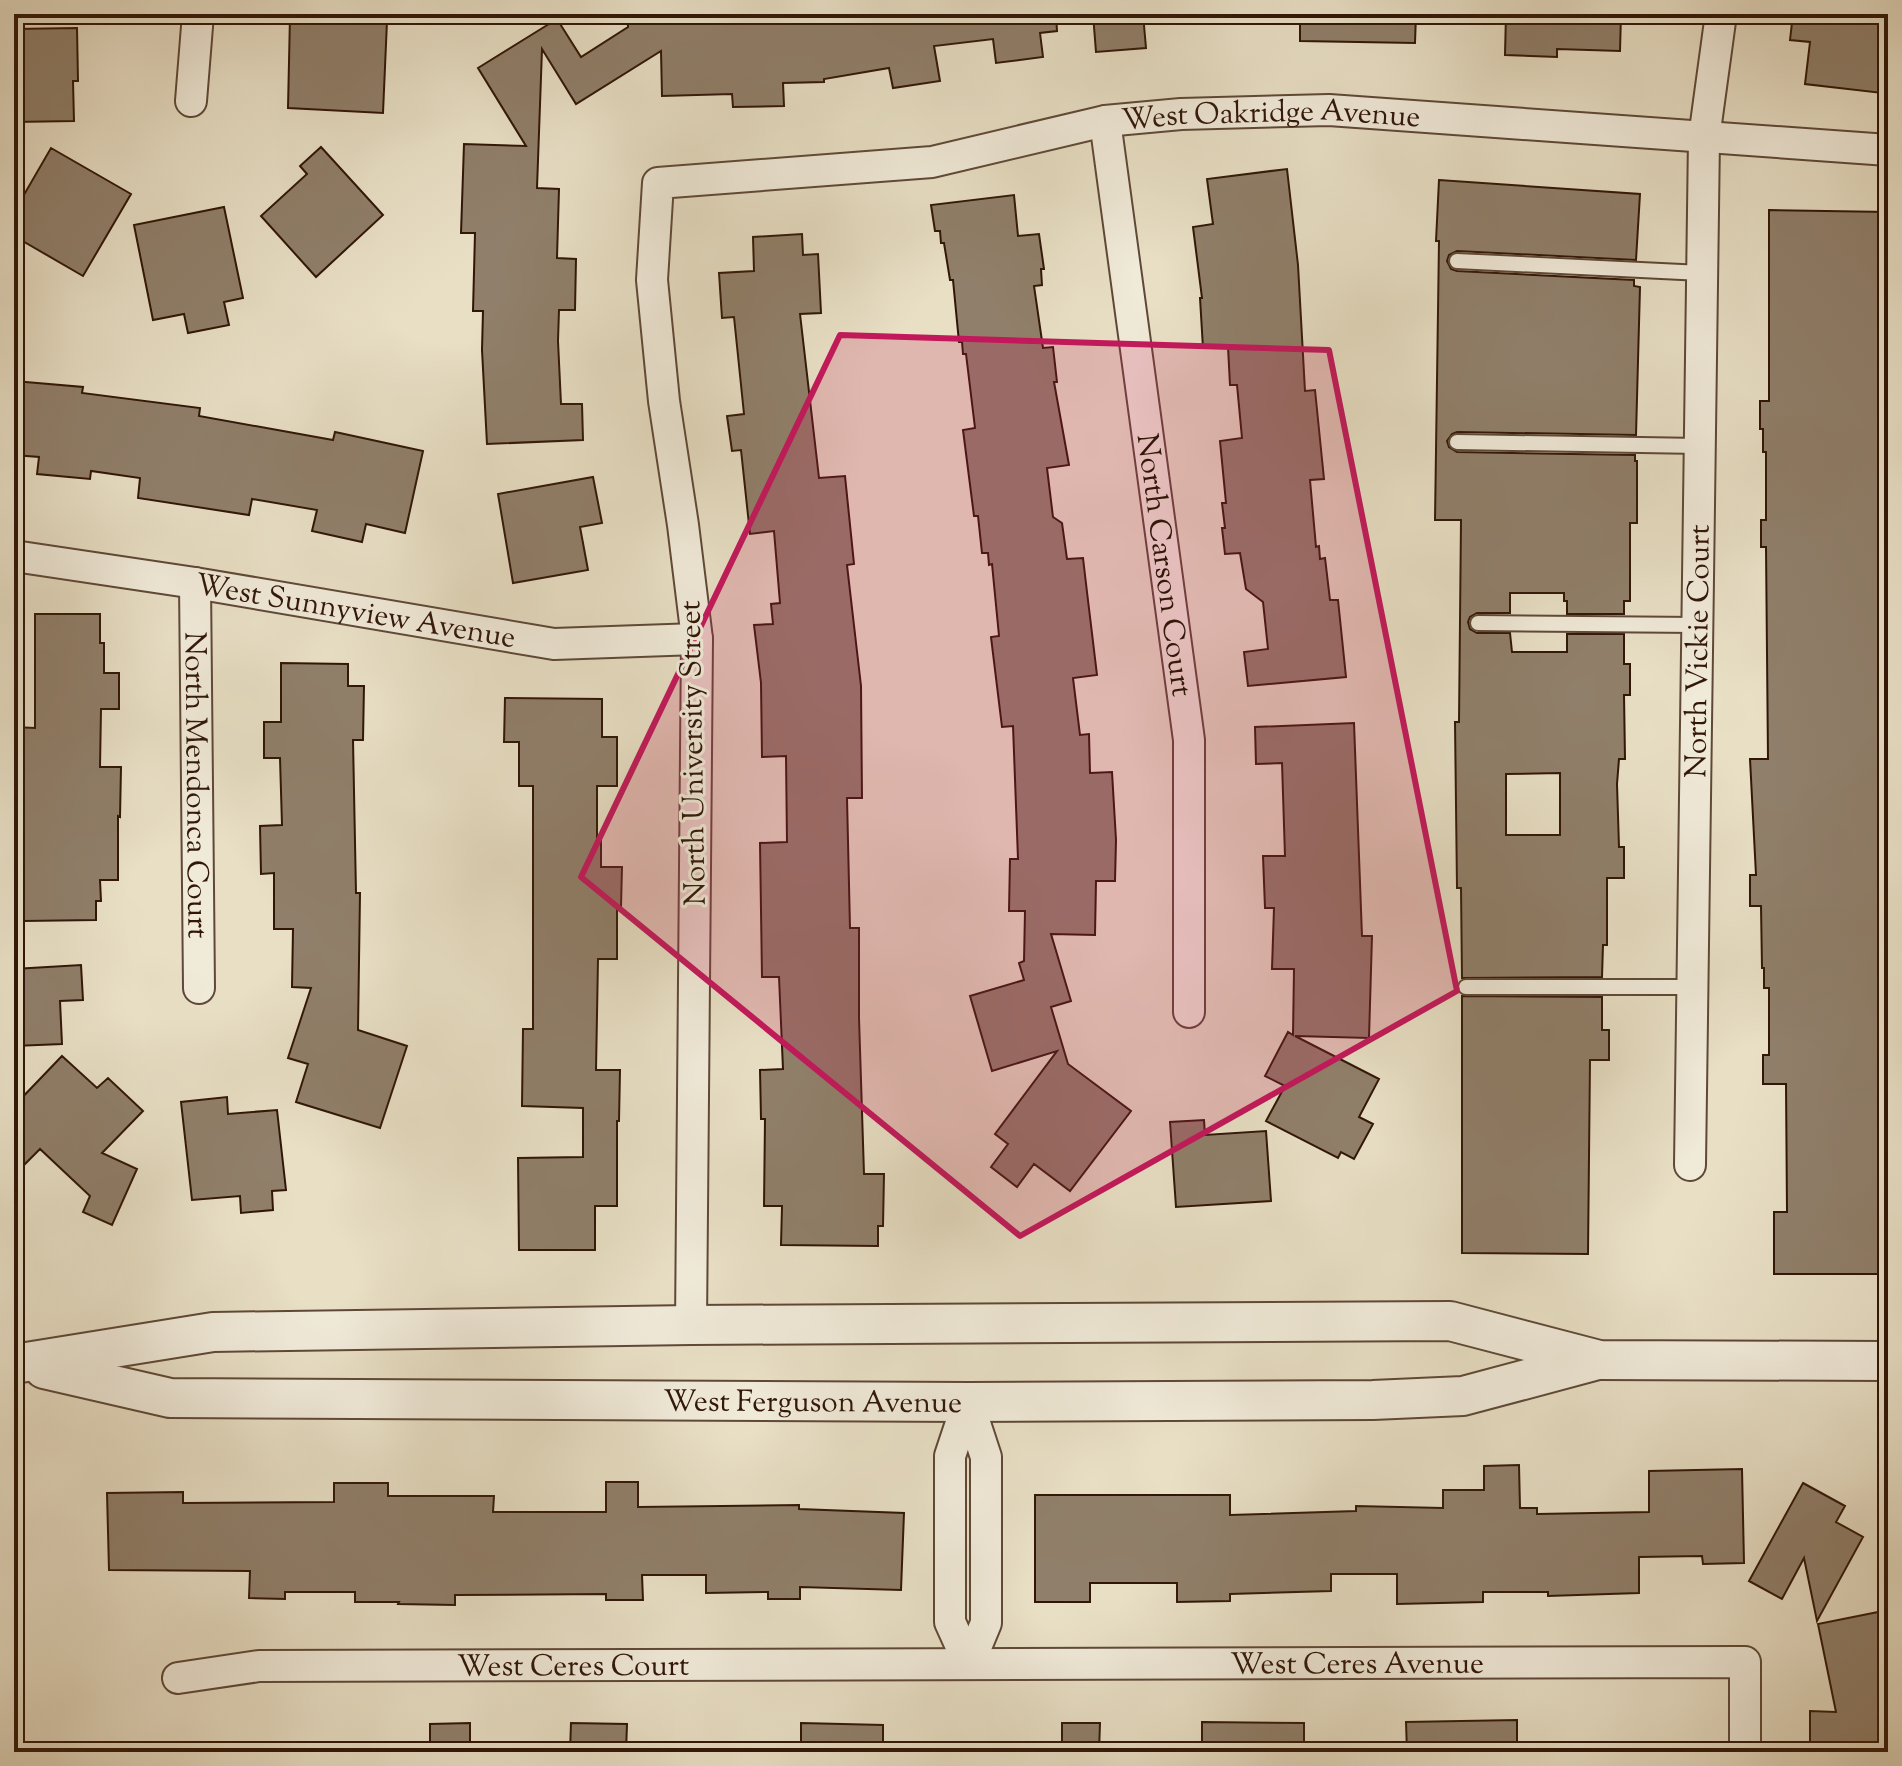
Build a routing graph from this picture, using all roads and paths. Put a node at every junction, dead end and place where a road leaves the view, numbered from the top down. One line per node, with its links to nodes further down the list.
1 (198, 14): 3 (street)
2 (1721, 14): 5 (street, North Vickie Court)
3 (191, 101)
4 (1105, 121): 5 (street, West Oakridge Avenue); 7 (street, West Oakridge Avenue); 20 (street, North Carson Court)
5 (1704, 138): 6 (street, West Oakridge Avenue); 9 (street, North Vickie Court)
6 (1888, 150)
7 (658, 183): 16 (street, North University Street)
8 (1457, 261): 9 (lane)
9 (1702, 273): 11 (street, North Vickie Court)
10 (1457, 442): 11 (lane)
11 (1699, 446): 15 (street, North Vickie Court)
12 (14, 556): 13 (street, West Sunnyview Avenue)
13 (195, 583): 16 (street, West Sunnyview Avenue); 19 (street, North Mendonca Court)
14 (1478, 623): 15 (lane)
15 (1697, 625): 18 (street, North Vickie Court)
16 (697, 639): 22 (street, North University Street)
17 (1466, 987): 18 (lane)
18 (1693, 987): 21 (street, North Vickie Court)
19 (199, 988)
20 (1189, 1012)
21 (1690, 1165)
22 (691, 1325): 23 (street, West Ferguson Avenue); 25 (street, West Ferguson Avenue)
23 (1599, 1360): 24 (street, West Ferguson Avenue); 26 (street, West Ferguson Avenue)
24 (1888, 1361)
25 (20, 1364): 26 (street, West Ferguson Avenue)
26 (968, 1402): 27 (street)
27 (969, 1664): 28 (street, West Ceres Court); 29 (street, West Ceres Avenue)
28 (178, 1678)
29 (1745, 1752)

